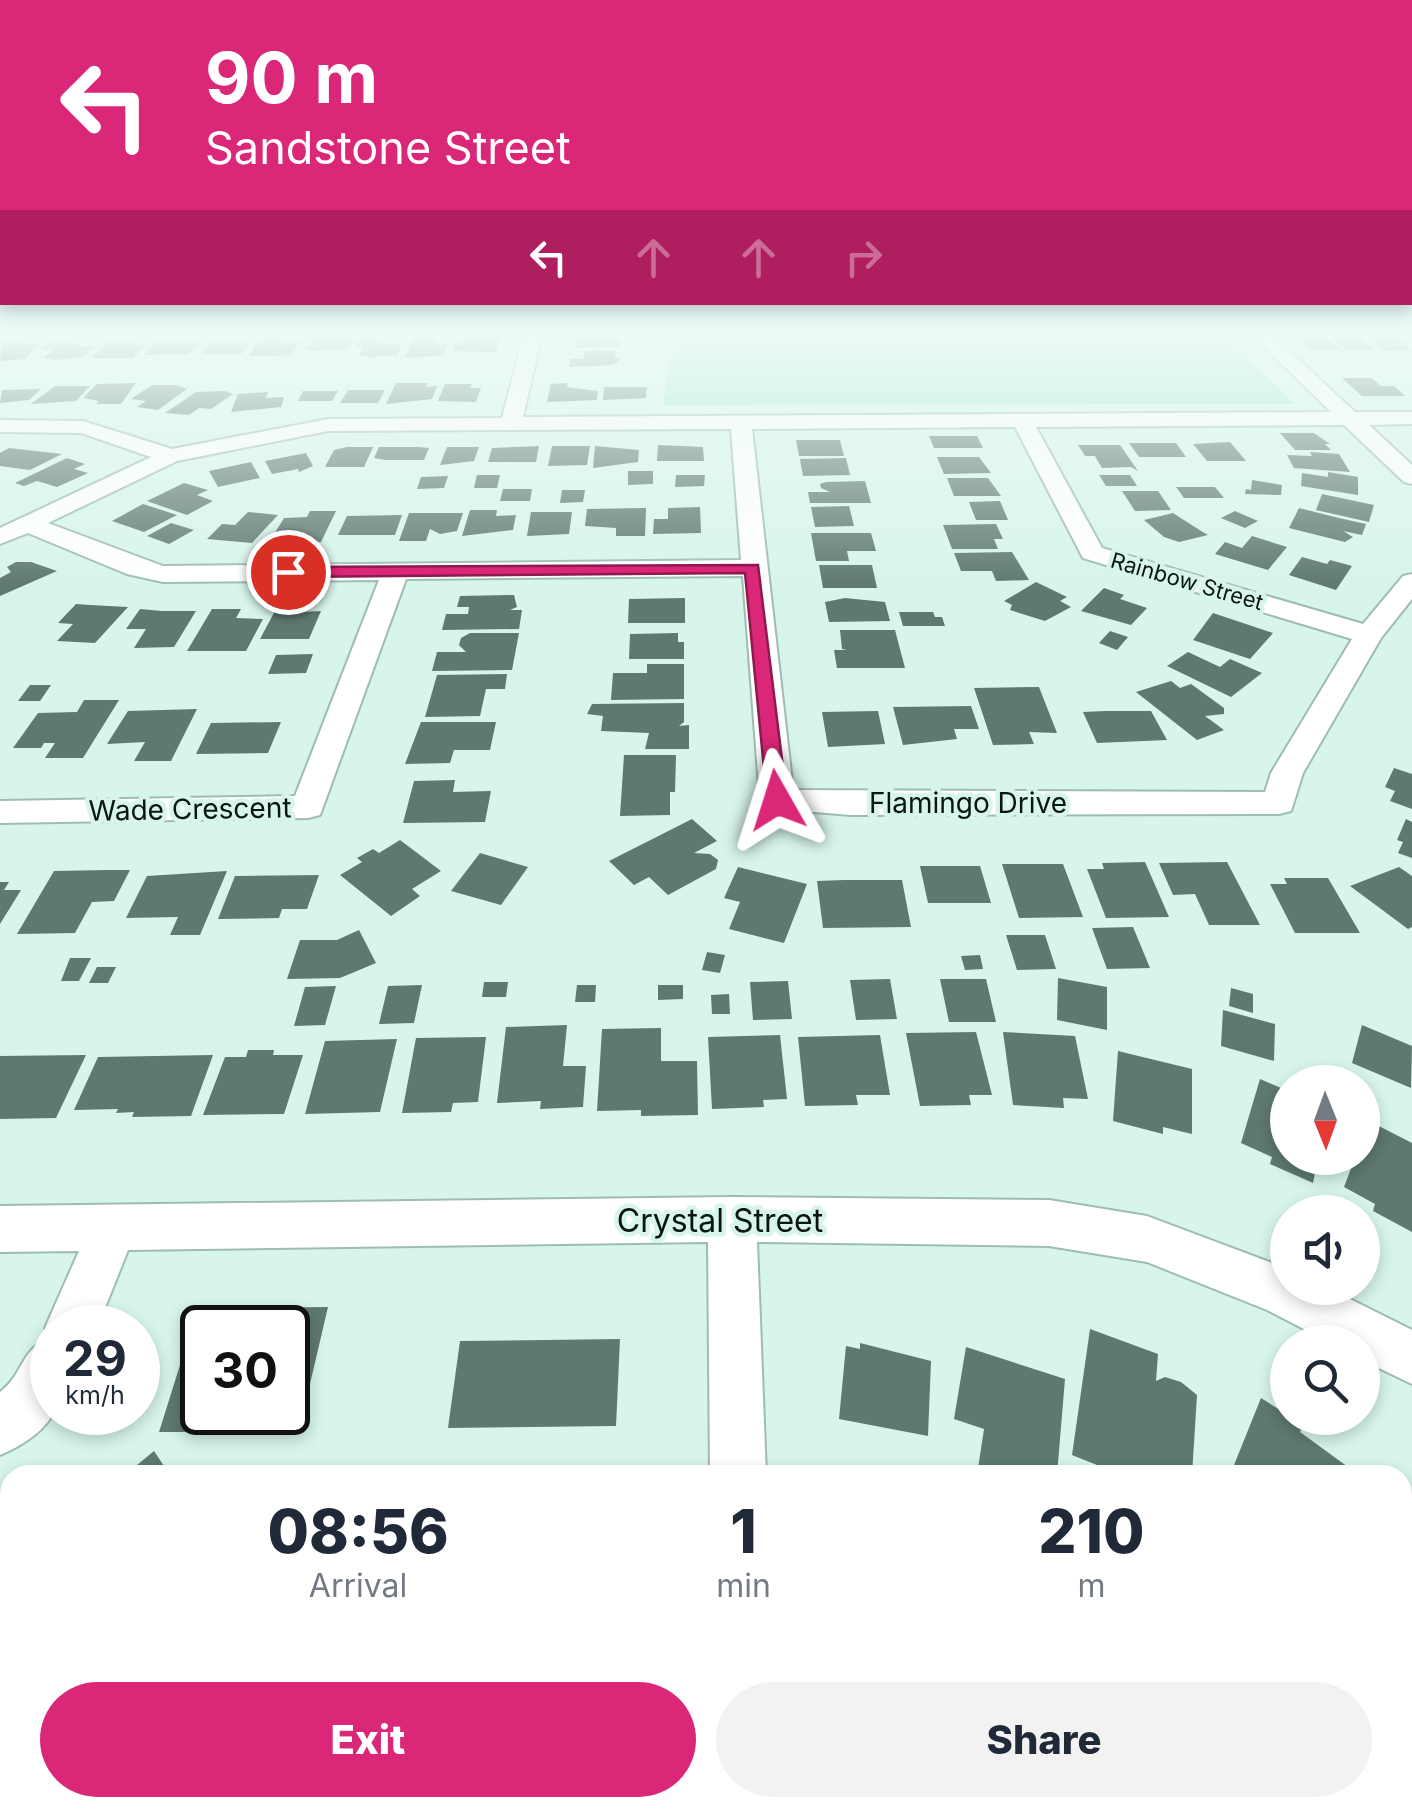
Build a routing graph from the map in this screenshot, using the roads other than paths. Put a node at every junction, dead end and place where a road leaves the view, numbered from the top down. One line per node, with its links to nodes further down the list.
1 (512, 419): 5 (street)
2 (1354, 419): 3 (street); 4 (street); 9 (street)
3 (1369, 419)
4 (1022, 420): 6 (street); 15 (street, Rainbow Street)
5 (511, 422): 6 (street); 8 (street)
6 (741, 422): 12 (street, Flamingo Drive)
7 (0, 426): 8 (street)
8 (171, 456): 10 (street)
9 (1412, 477)
10 (28, 524): 11 (street); 13 (street)
11 (0, 537)
12 (752, 568): 13 (street); 15 (street, Flamingo Drive)
13 (396, 570): 16 (street, Wade Crescent)
14 (1412, 582): 15 (street, Flamingo Drive)
15 (1369, 634)
16 (0, 812)
17 (732, 1219): 18 (street, Crystal Street); 21 (street, Crystal Street); 24 (street)
18 (112, 1227): 19 (street, Crystal Street); 20 (street)
19 (0, 1230)
20 (80, 1305)
21 (1412, 1358)
22 (30, 1402): 23 (street)
23 (0, 1427)
24 (738, 1465)

